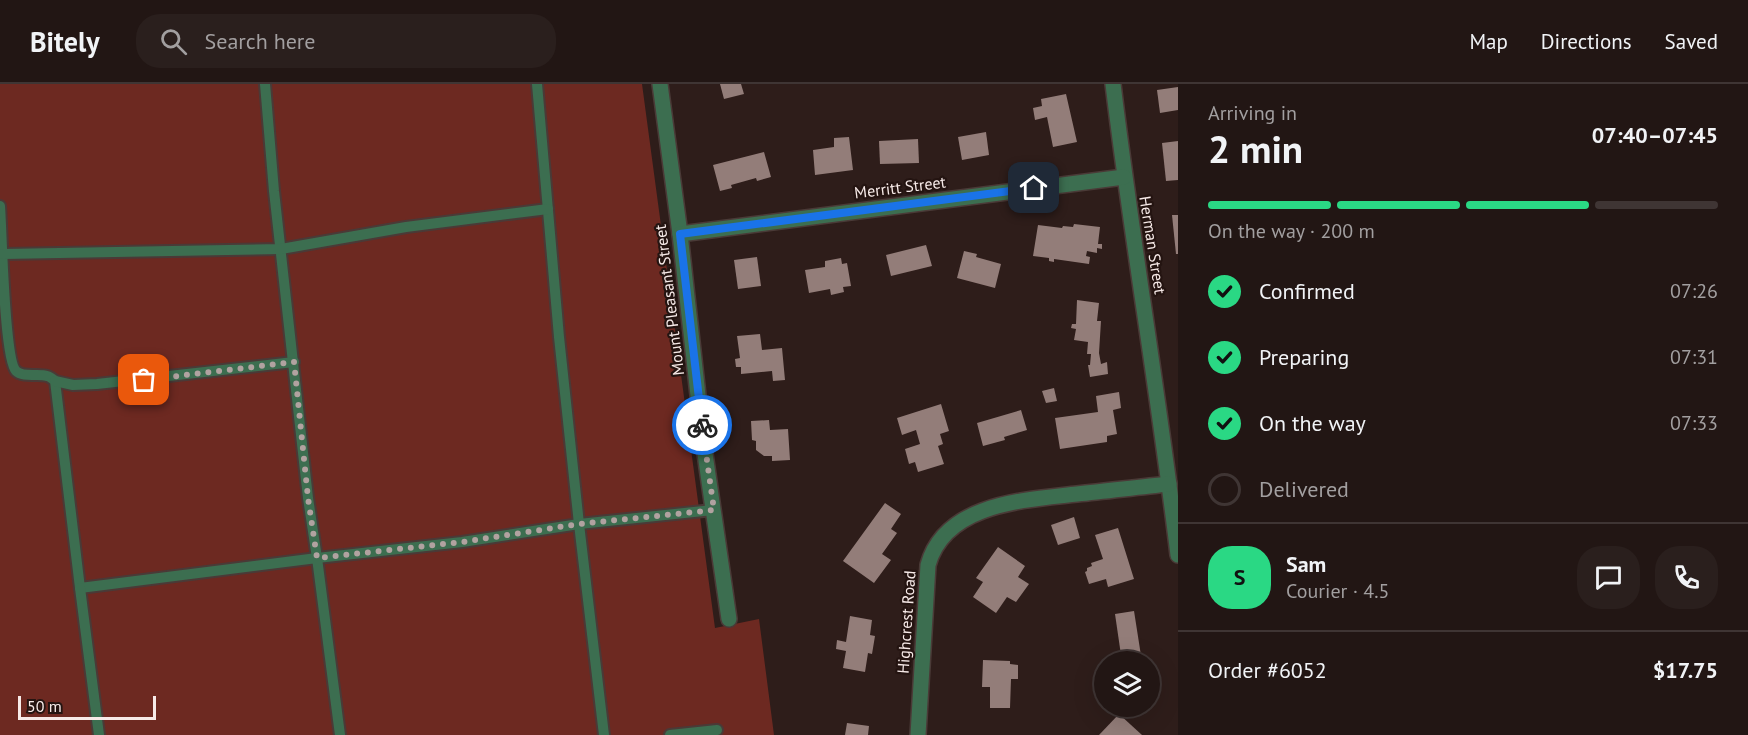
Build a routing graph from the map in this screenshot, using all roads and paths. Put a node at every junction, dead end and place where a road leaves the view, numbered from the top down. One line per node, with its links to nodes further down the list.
1 (265, 84): 9 (lane)
2 (537, 84): 7 (lane)
3 (660, 84): 8 (street, Mount Pleasant Street)
4 (1113, 84): 5 (street, Herman Street)
5 (1124, 177): 8 (street, Merritt Street); 13 (street, Herman Street)
6 (0, 206): 10 (lane)
7 (548, 210): 9 (lane); 15 (lane)
8 (680, 234): 14 (street, Mount Pleasant Street)
9 (281, 249): 10 (lane); 11 (lane)
10 (3, 254): 12 (lane)
11 (294, 362): 12 (lane); 17 (lane)
12 (55, 381): 18 (lane)
13 (1169, 484): 16 (street, Herman Street); 25 (street, Highcrest Road)
14 (714, 510): 15 (lane); 19 (street, Mount Pleasant Street)
15 (579, 524): 17 (lane); 23 (lane)
16 (1178, 555)
17 (317, 558): 18 (lane); 22 (lane)
18 (80, 588): 21 (lane)
19 (729, 619)
20 (717, 730): 24 (lane)
21 (99, 735)
22 (340, 735)
23 (604, 735)
24 (670, 735)
25 (918, 735)

